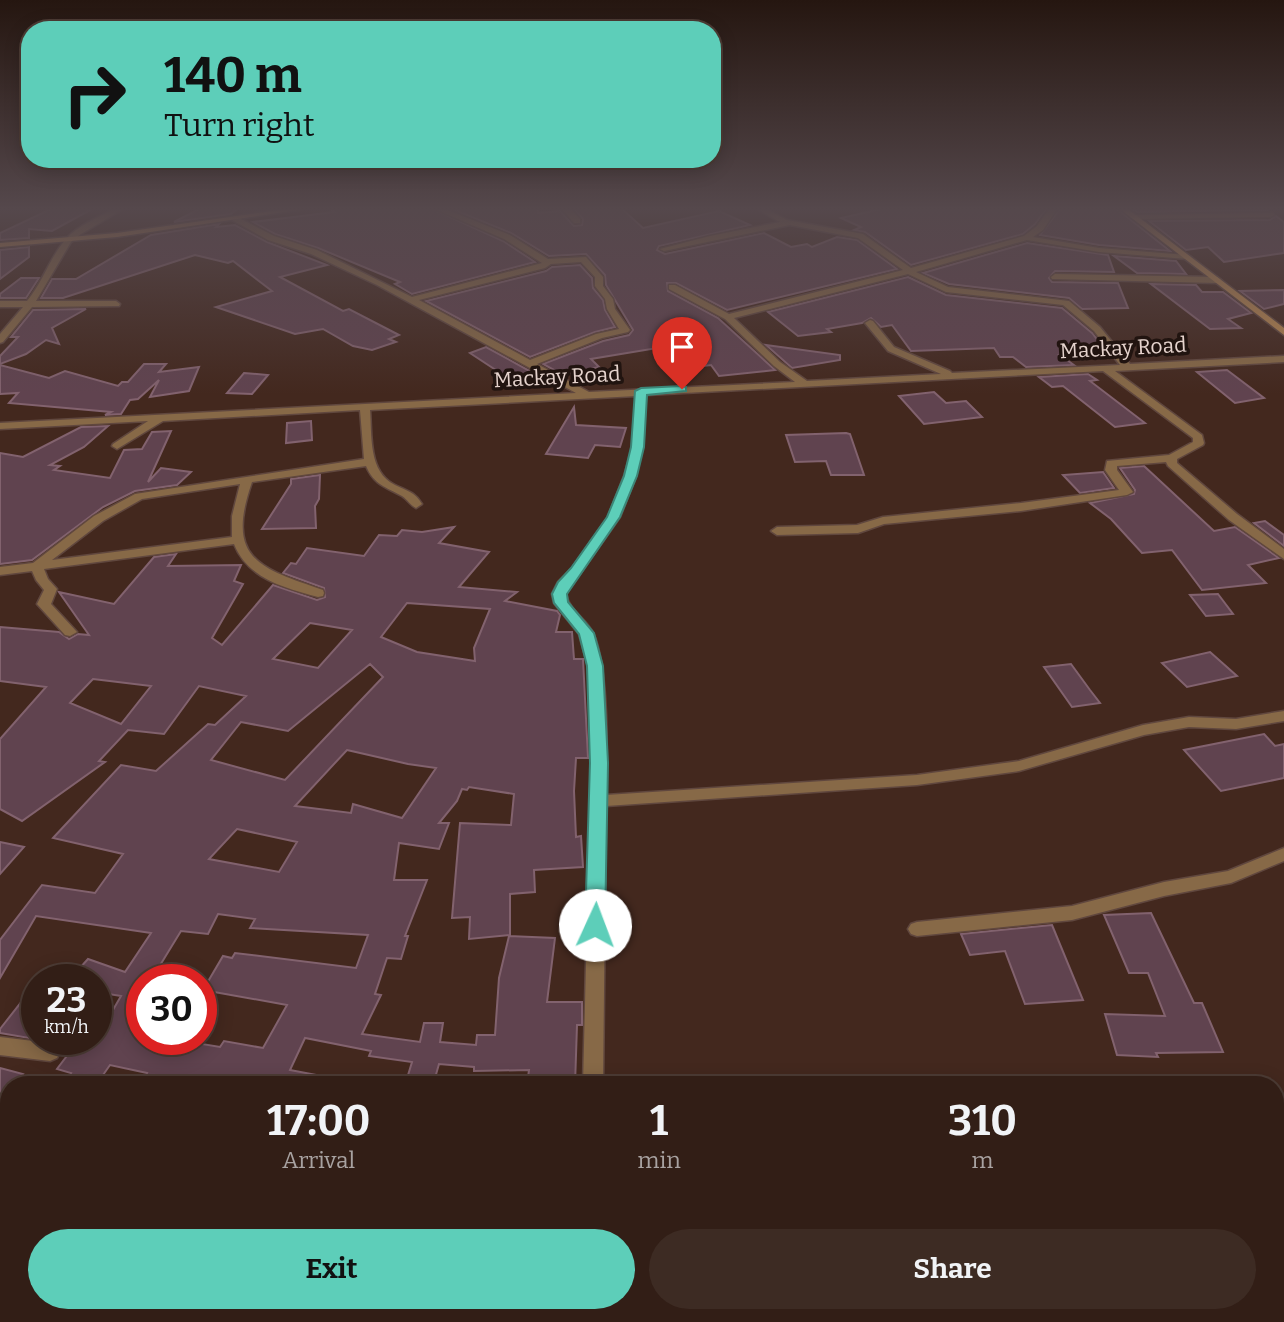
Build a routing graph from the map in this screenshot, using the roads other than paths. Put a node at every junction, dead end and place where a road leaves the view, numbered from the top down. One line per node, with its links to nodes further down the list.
1 (51, 271): 12 (street)
2 (351, 271): 10 (street)
3 (526, 271): 10 (street)
4 (595, 271): 19 (street)
5 (909, 271): 14 (street); 20 (street)
6 (1205, 271): 8 (street)
7 (1055, 276): 8 (street)
8 (1217, 280): 16 (street)
9 (672, 287): 14 (street)
10 (410, 300): 19 (street)
11 (0, 304): 12 (street)
12 (31, 304): 13 (street); 17 (street)
13 (116, 304)
14 (728, 317): 23 (street)
15 (870, 323): 22 (street)
16 (1284, 332)
17 (0, 340)
18 (1284, 359): 20 (street, Mackay Road)
19 (529, 364): 25 (street)
20 (1127, 367): 21 (street, Mackay Road)
21 (1105, 368): 22 (street, Mackay Road); 30 (street)
22 (955, 376): 23 (street, Mackay Road)
23 (803, 383): 24 (street, Mackay Road)
24 (641, 391): 25 (street, Mackay Road); 42 (street)
25 (585, 394): 26 (street, Mackay Road)
26 (365, 407): 27 (street, Mackay Road); 31 (street)
27 (161, 418): 28 (street, Mackay Road); 29 (street)
28 (0, 426)
29 (117, 446)
30 (1171, 458): 34 (street); 36 (street)
31 (370, 463): 32 (street); 33 (street)
32 (247, 478): 35 (street); 37 (street)
33 (416, 504)
34 (777, 531)
35 (238, 540): 37 (street); 39 (street)
36 (1284, 555)
37 (37, 566): 38 (street); 40 (street)
38 (0, 571)
39 (318, 593)
40 (70, 632)
41 (1284, 716): 42 (street)
42 (598, 801): 47 (street)
43 (1284, 854): 44 (street)
44 (917, 929)
45 (0, 1046): 46 (street)
46 (21, 1049)
47 (593, 1076)

